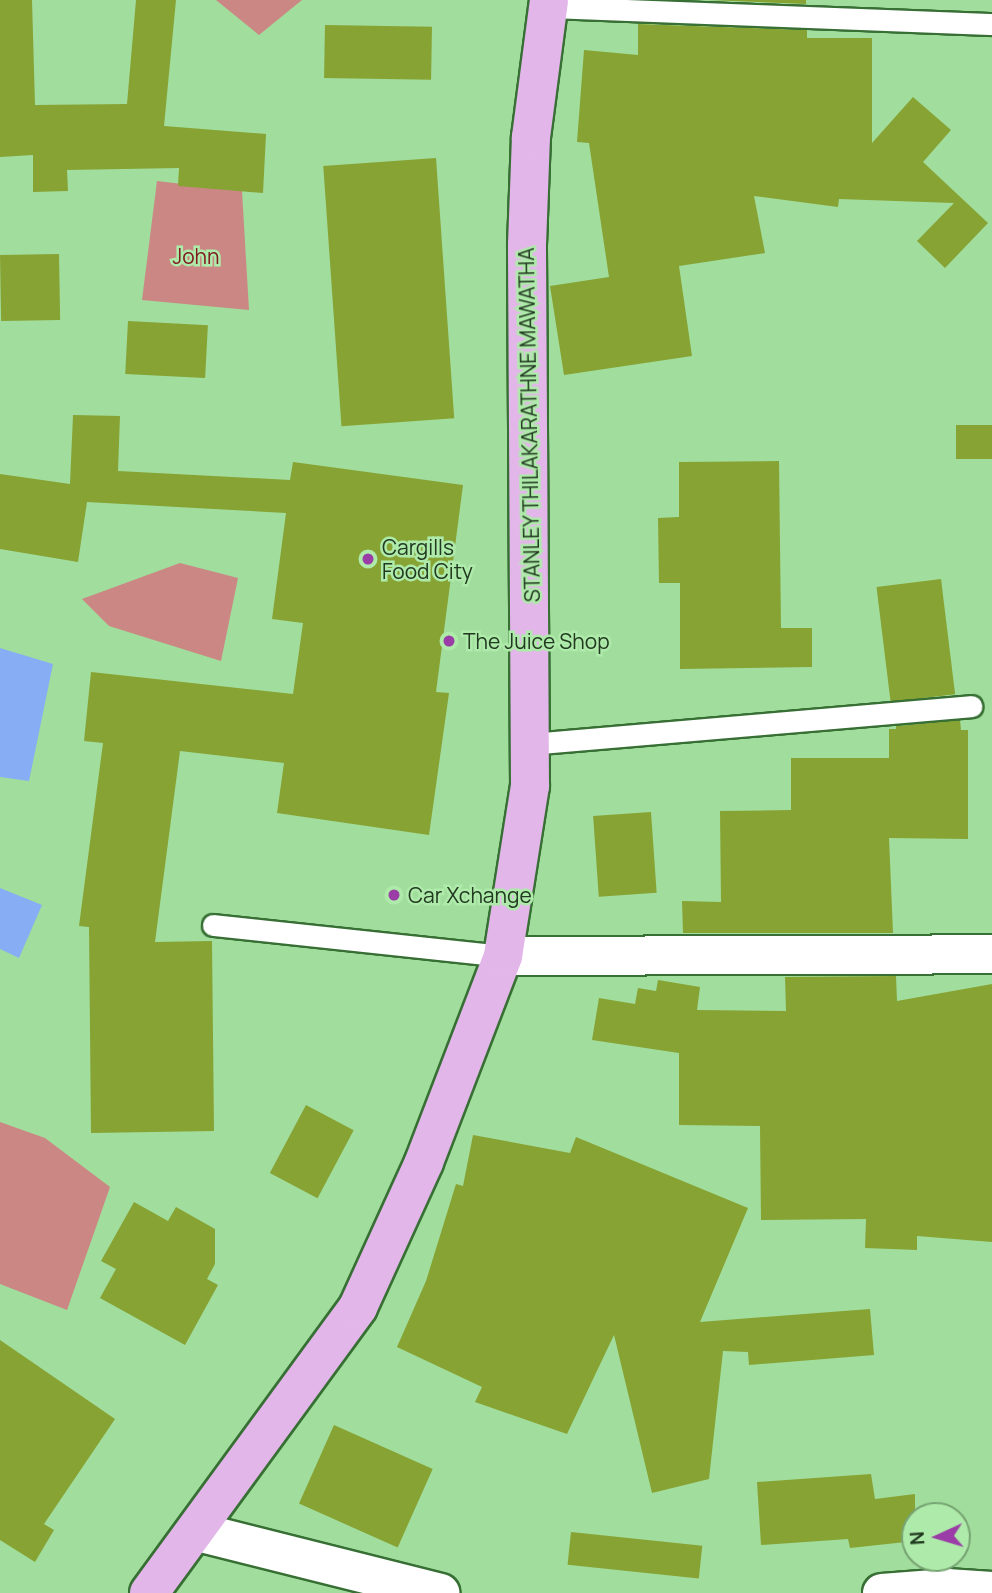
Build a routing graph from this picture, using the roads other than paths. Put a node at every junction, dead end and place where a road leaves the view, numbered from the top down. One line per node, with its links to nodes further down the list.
1 (549, 3): 2 (lane); 4 (main road, STANLEY THILAKARATHNE MAWATHA)
2 (992, 24)
3 (971, 706): 4 (lane)
4 (530, 744): 7 (main road, STANLEY THILAKARATHNE MAWATHA)
5 (213, 925): 7 (lane)
6 (992, 954): 7 (street)
7 (503, 956): 8 (main road, STANLEY THILAKARATHNE MAWATHA)
8 (198, 1532): 10 (main road, STANLEY THILAKARATHNE MAWATHA); 11 (street)
9 (992, 1591): 12 (street)
10 (149, 1593)
11 (440, 1593)
12 (882, 1593)

